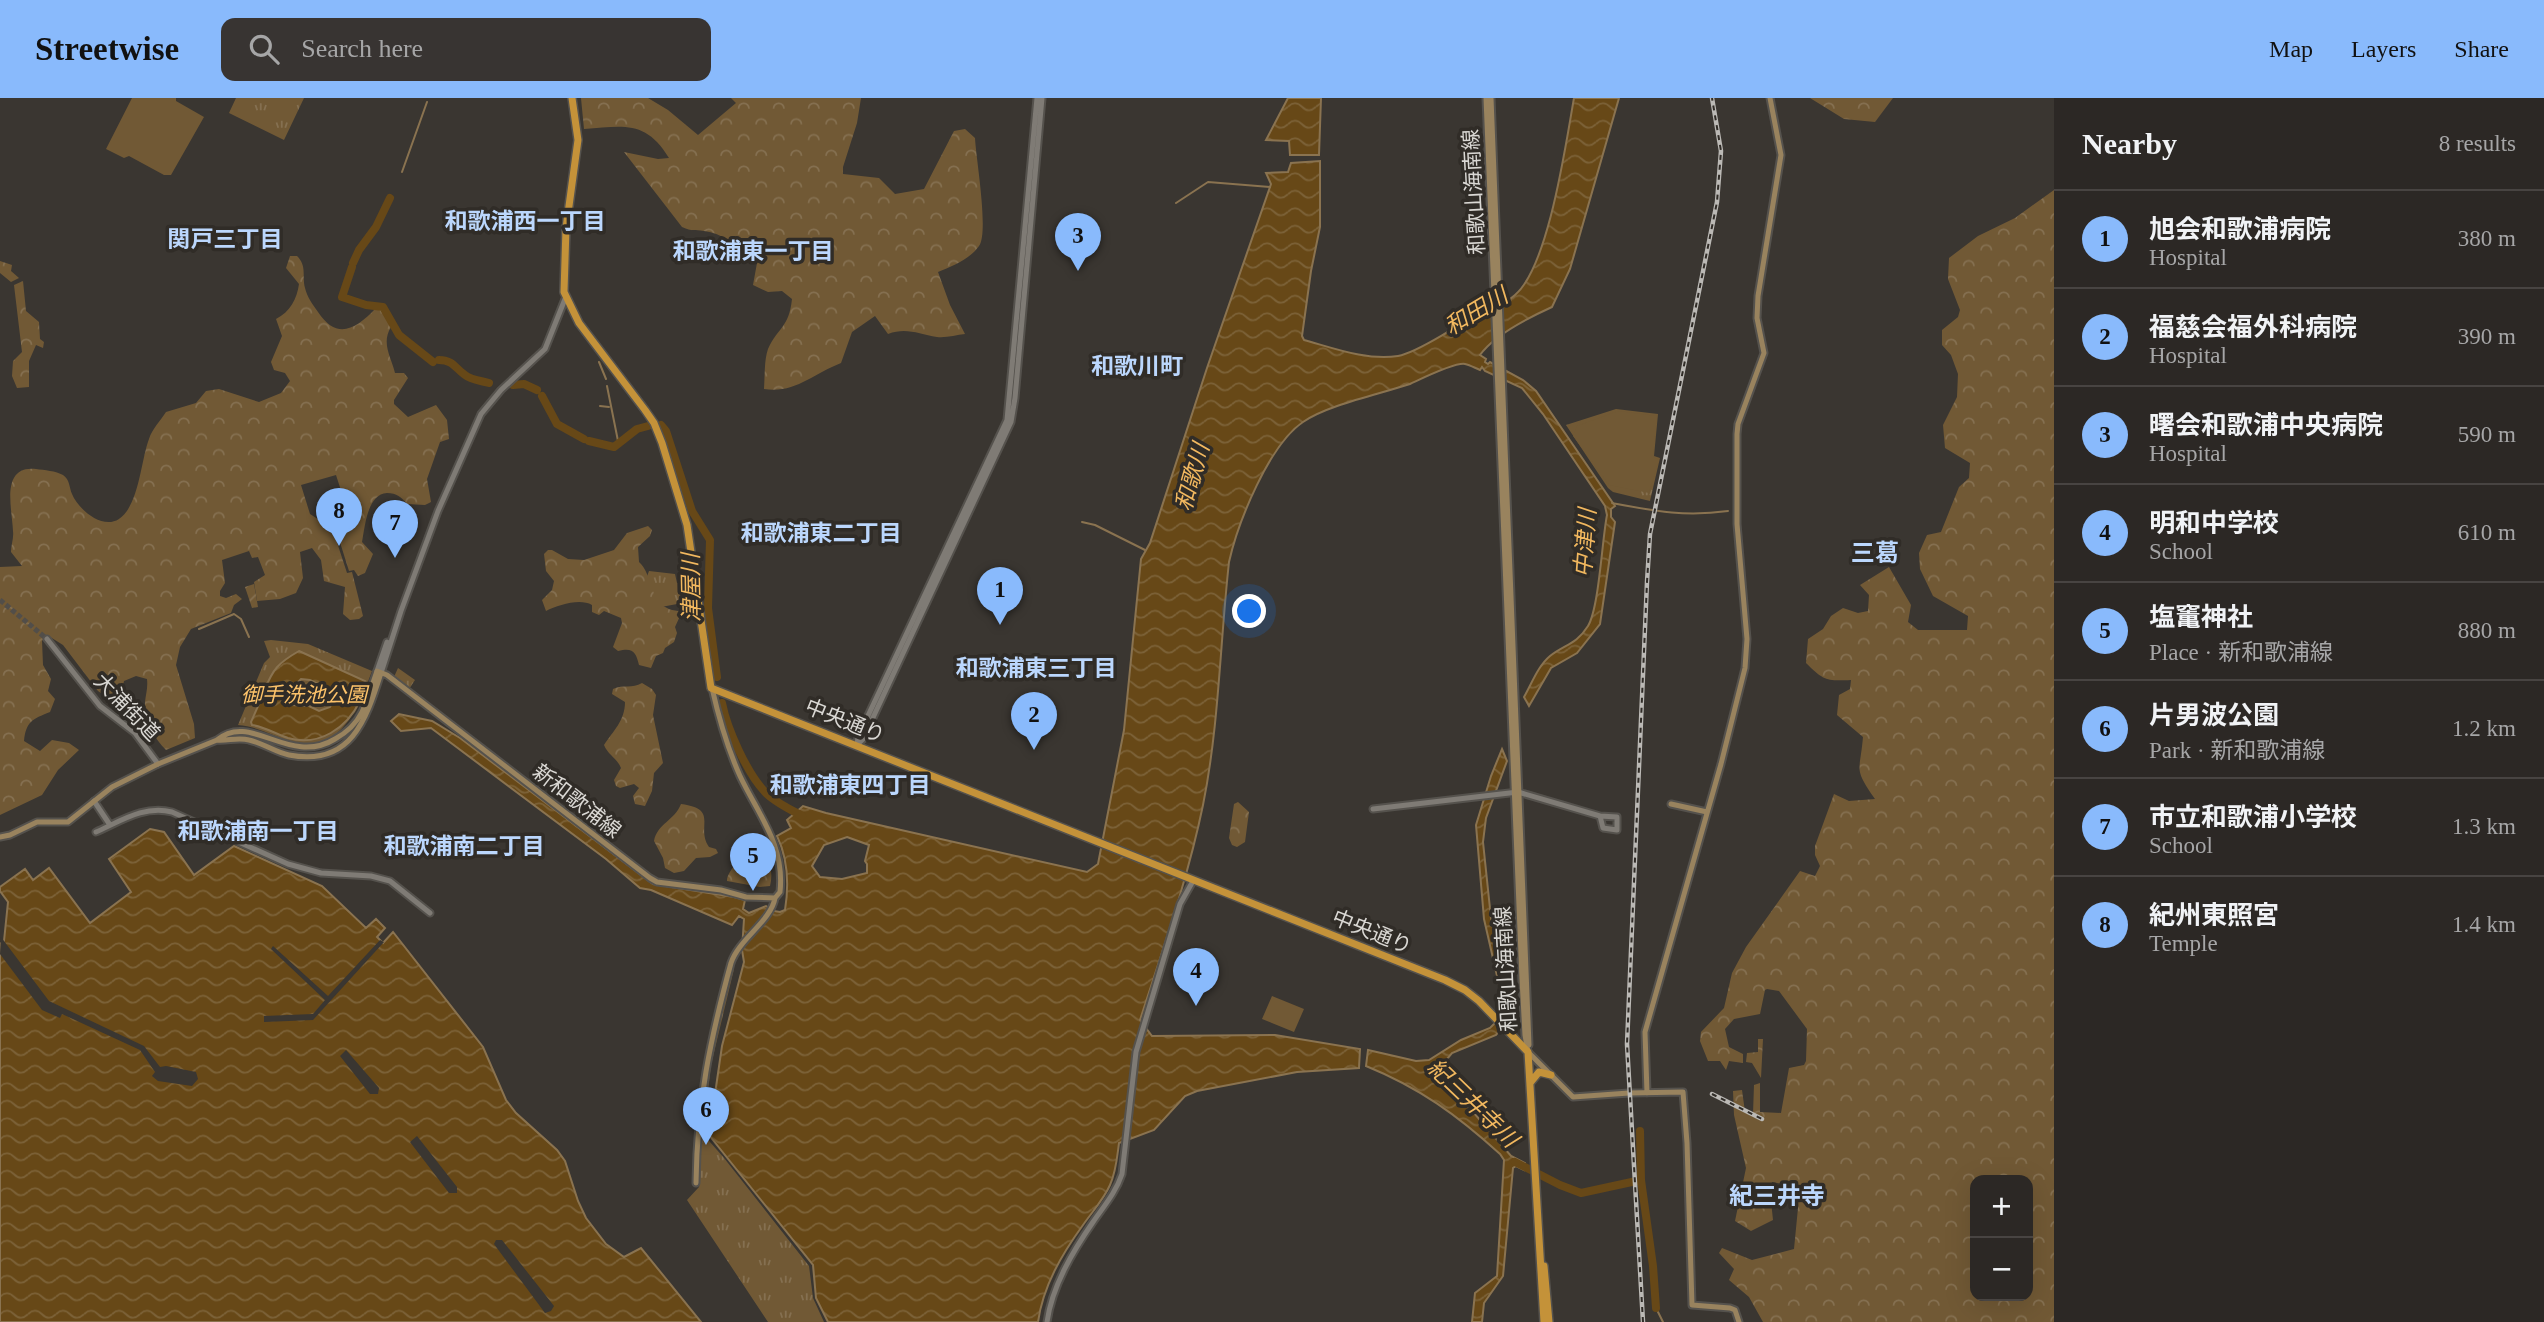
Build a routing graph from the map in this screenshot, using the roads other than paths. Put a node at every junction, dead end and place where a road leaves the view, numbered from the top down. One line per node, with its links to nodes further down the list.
1 (572, 98): 5 (highway)
2 (1488, 98): 11 (main road, 和歌山海南線)
3 (1770, 98): 15 (main road)
4 (1040, 99): 9 (street)
5 (565, 299): 7 (street); 8 (highway)
6 (47, 639): 10 (street, 大浦街道)
7 (379, 672): 10 (main road); 21 (main road, 新和歌浦線)
8 (711, 688): 9 (highway, 中央通り); 21 (main road)
9 (857, 745): 20 (highway, 中央通り)
10 (158, 764): 12 (main road)
11 (1517, 792): 14 (street); 16 (street); 23 (main road, 和歌山海南線); 25 (main road, 和歌山海南線)
12 (94, 801): 17 (street); 19 (main road)
13 (1671, 804): 15 (main road)
14 (1373, 809)
15 (1707, 812): 28 (main road)
16 (1600, 816)
17 (110, 825): 18 (street); 22 (street)
18 (96, 832)
19 (0, 837)
20 (1191, 880): 24 (highway, 中央通り); 30 (street)
21 (775, 898): 29 (main road)
22 (430, 913)
23 (1524, 1020): 24 (main road); 25 (main road, 和歌山海南線)
24 (1505, 1029): 25 (highway, 中央通り)
25 (1528, 1052): 26 (main road); 27 (highway)
26 (1551, 1075): 27 (highway); 28 (main road)
27 (1529, 1085): 31 (highway)
28 (1647, 1093): 32 (main road)
29 (696, 1183)
30 (1047, 1322)
31 (1546, 1322)
32 (1739, 1322)

